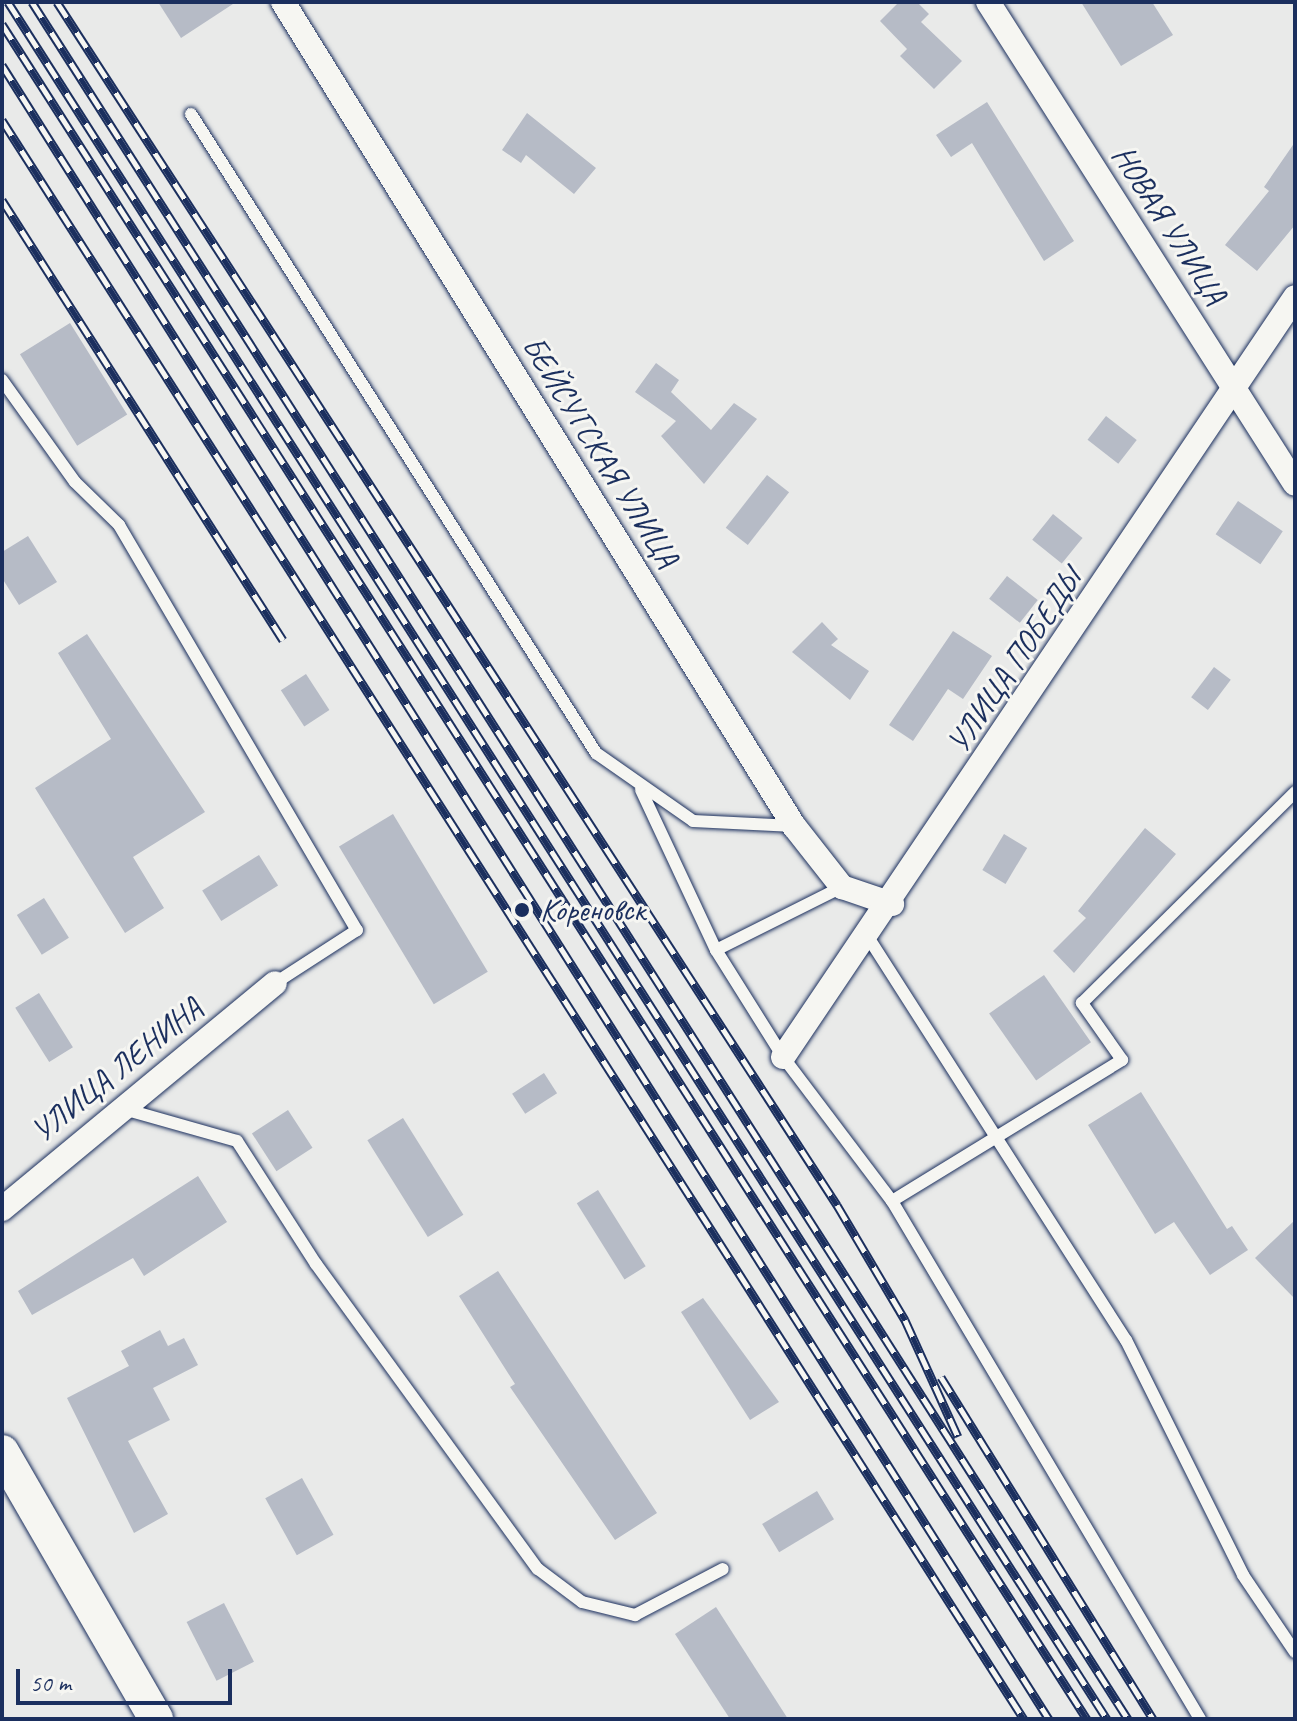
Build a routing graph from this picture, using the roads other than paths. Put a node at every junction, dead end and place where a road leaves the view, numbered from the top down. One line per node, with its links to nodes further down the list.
1 (283, 2): 10 (street, БЕЙСУГСКАЯ УЛИЦА)
2 (988, 2): 6 (street, НОВАЯ УЛИЦА)
3 (191, 114): 8 (lane)
4 (1295, 297): 6 (street, УЛИЦА ПОБЕДЫ)
5 (2, 380): 15 (lane)
6 (1236, 389): 7 (street, НОВАЯ УЛИЦА); 12 (street, УЛИЦА ПОБЕДЫ)
7 (1295, 484)
8 (641, 790): 10 (lane); 14 (lane)
9 (1295, 792): 18 (lane)
10 (794, 826): 11 (street, БЕЙСУГСКАЯ УЛИЦА)
11 (842, 887): 12 (street); 14 (lane)
12 (892, 904): 13 (street, УЛИЦА ПОБЕДЫ)
13 (868, 937): 16 (street, УЛИЦА ПОБЕДЫ); 18 (lane)
14 (716, 950): 16 (lane)
15 (275, 983): 17 (street, УЛИЦА ЛЕНИНА)
16 (783, 1057): 19 (lane)
17 (121, 1108): 20 (street, УЛИЦА ЛЕНИНА); 22 (lane)
18 (999, 1138): 19 (lane); 23 (lane)
19 (892, 1201): 25 (lane)
20 (2, 1209)
21 (2, 1452): 24 (main road)
22 (723, 1569)
23 (1295, 1652)
24 (156, 1719)
25 (1200, 1719)

